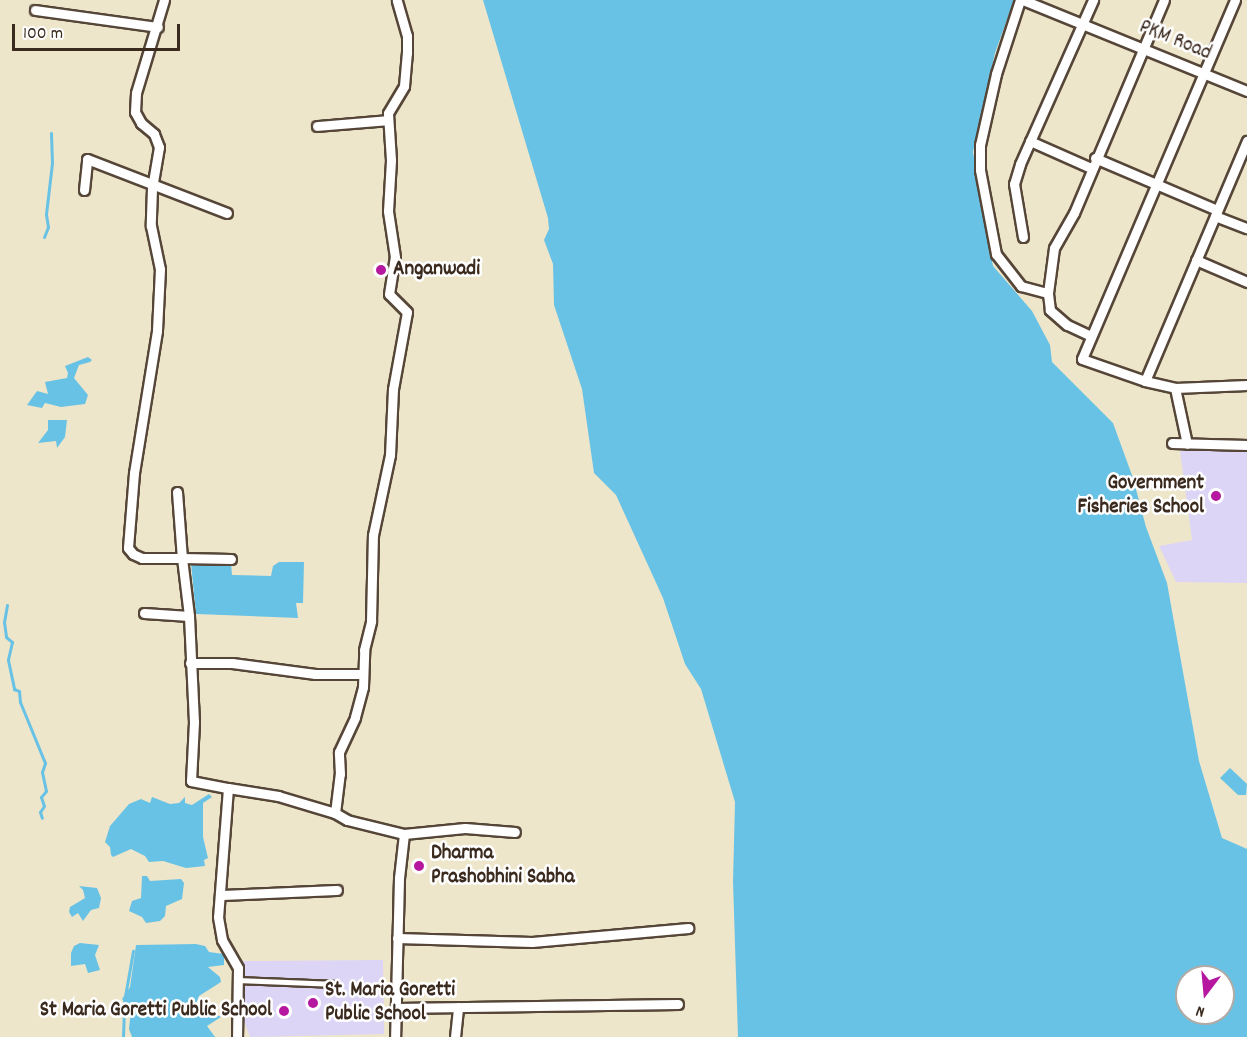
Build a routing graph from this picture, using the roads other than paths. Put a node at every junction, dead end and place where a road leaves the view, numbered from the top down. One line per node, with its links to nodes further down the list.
1 (164, 0): 9 (street)
2 (397, 0): 13 (street)
3 (1021, 0): 8 (street, PKM Road); 28 (street)
4 (1093, 0): 8 (street)
5 (1164, 0): 10 (street)
6 (1235, 0): 11 (street)
7 (35, 10): 9 (street)
8 (1082, 23): 10 (street, PKM Road); 15 (street)
9 (158, 27): 19 (street)
10 (1143, 48): 11 (street, PKM Road); 17 (street)
11 (1205, 72): 12 (street, PKM Road); 20 (street)
12 (1247, 91)
13 (388, 120): 14 (street); 42 (street)
14 (317, 126)
15 (1030, 141): 18 (street); 25 (street)
16 (1246, 146): 23 (street)
17 (1095, 158): 18 (street); 20 (street)
18 (1091, 168): 28 (street)
19 (152, 184): 21 (street); 22 (street); 37 (street)
20 (1156, 184): 23 (street); 29 (street)
21 (84, 190)
22 (227, 213)
23 (1216, 213): 24 (street); 26 (street)
24 (1247, 228)
25 (1023, 237)
26 (1196, 260): 27 (street); 30 (street)
27 (1247, 282)
28 (1048, 293): 29 (street)
29 (1091, 336): 30 (street)
30 (1145, 381): 32 (street)
31 (1247, 385): 32 (street)
32 (1175, 388): 34 (street)
33 (1172, 443): 34 (street)
34 (1187, 444): 35 (street)
35 (1247, 445)
36 (177, 492): 37 (street)
37 (182, 558): 38 (street); 40 (street)
38 (231, 559)
39 (144, 613): 40 (street)
40 (189, 616): 41 (street)
41 (190, 663): 42 (street); 43 (street)
42 (363, 674): 44 (street)
43 (228, 788): 44 (street); 48 (street)
44 (335, 813): 46 (street)
45 (515, 832): 46 (street)
46 (404, 834): 50 (street)
47 (337, 890): 48 (street)
48 (221, 895): 51 (street)
49 (688, 928): 50 (street)
50 (397, 938): 55 (street)
51 (239, 980): 52 (lane); 56 (street)
52 (334, 984)
53 (678, 1004): 54 (street)
54 (458, 1007): 55 (street); 58 (street)
55 (396, 1008): 57 (street)
56 (237, 1037)
57 (396, 1037)
58 (456, 1037)

